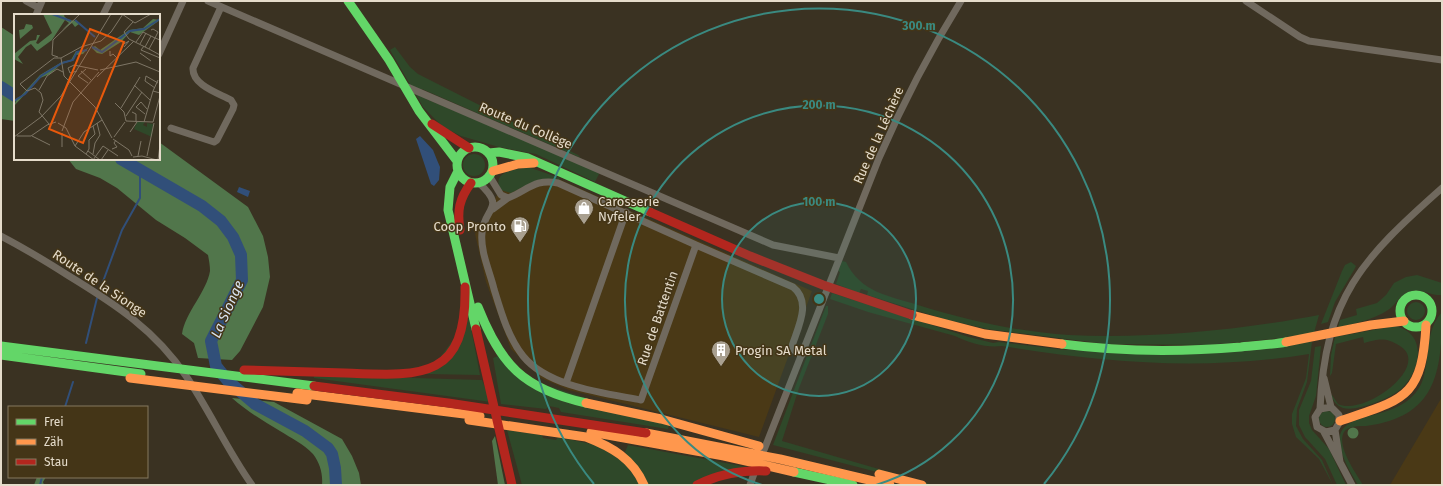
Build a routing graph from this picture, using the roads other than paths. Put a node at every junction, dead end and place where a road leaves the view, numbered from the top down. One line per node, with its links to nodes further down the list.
1 (26, 1): 9 (street)
2 (110, 1): 10 (street)
3 (184, 1): 11 (street)
4 (208, 1): 8 (street, Route du Collège)
5 (348, 1): 13 (highway)
6 (961, 1): 28 (street, Rue de la Léchère)
7 (1246, 1): 12 (street)
8 (222, 7): 14 (street); 28 (street, Route du Collège)
9 (39, 8)
10 (104, 14)
11 (160, 52)
12 (1442, 60)
13 (426, 120): 15 (highway); 17 (highway)
14 (171, 128)
15 (469, 148): 16 (highway); 17 (highway)
16 (489, 153): 18 (highway); 20 (highway)
17 (457, 161): 19 (highway)
18 (538, 164): 20 (highway); 35 (highway)
19 (458, 171): 21 (highway); 29 (highway)
20 (491, 174): 21 (highway); 23 (street)
21 (475, 183): 24 (street); 30 (highway)
22 (1442, 188): 44 (street)
23 (508, 198): 24 (street); 25 (street)
24 (493, 209): 46 (street, Rue de Battentin)
25 (626, 212): 27 (street); 46 (street)
26 (1, 236): 56 (street, Route de la Sionge)
27 (696, 245): 40 (street); 46 (street, Rue de Battentin)
28 (839, 258): 40 (street, Rue de la Léchère)
29 (465, 287): 43 (highway); 47 (highway)
30 (478, 307): 47 (highway); 64 (highway)
31 (1442, 308): 33 (highway)
32 (1401, 309): 33 (highway); 34 (highway); 35 (highway)
33 (1432, 312): 36 (highway)
34 (1404, 321): 35 (highway); 37 (highway)
35 (1371, 325)
36 (1426, 325): 37 (highway); 39 (highway)
37 (1414, 327): 39 (highway)
38 (1, 346): 43 (highway)
39 (1423, 354): 50 (highway)
40 (802, 355): 61 (street, Rue de la Léchère)
41 (1, 356): 45 (highway)
42 (1, 360): 45 (highway)
43 (170, 368): 63 (highway)
44 (1324, 374): 49 (street); 50 (street)
45 (180, 382): 48 (highway)
46 (566, 383)
47 (493, 388): 53 (highway)
48 (262, 392): 55 (highway); 59 (highway)
49 (1320, 409): 50 (street); 52 (street)
50 (1336, 414): 51 (street)
51 (1335, 430): 52 (street); 54 (street)
52 (1324, 432): 54 (street)
53 (505, 442): 57 (highway); 58 (highway)
54 (1340, 462): 65 (street)
55 (816, 476): 60 (highway); 62 (highway)
56 (252, 485)
57 (512, 485)
58 (518, 485)
59 (644, 485)
60 (697, 485)
61 (750, 485)
62 (853, 485)
63 (890, 485)
64 (922, 485)
65 (1352, 485)

